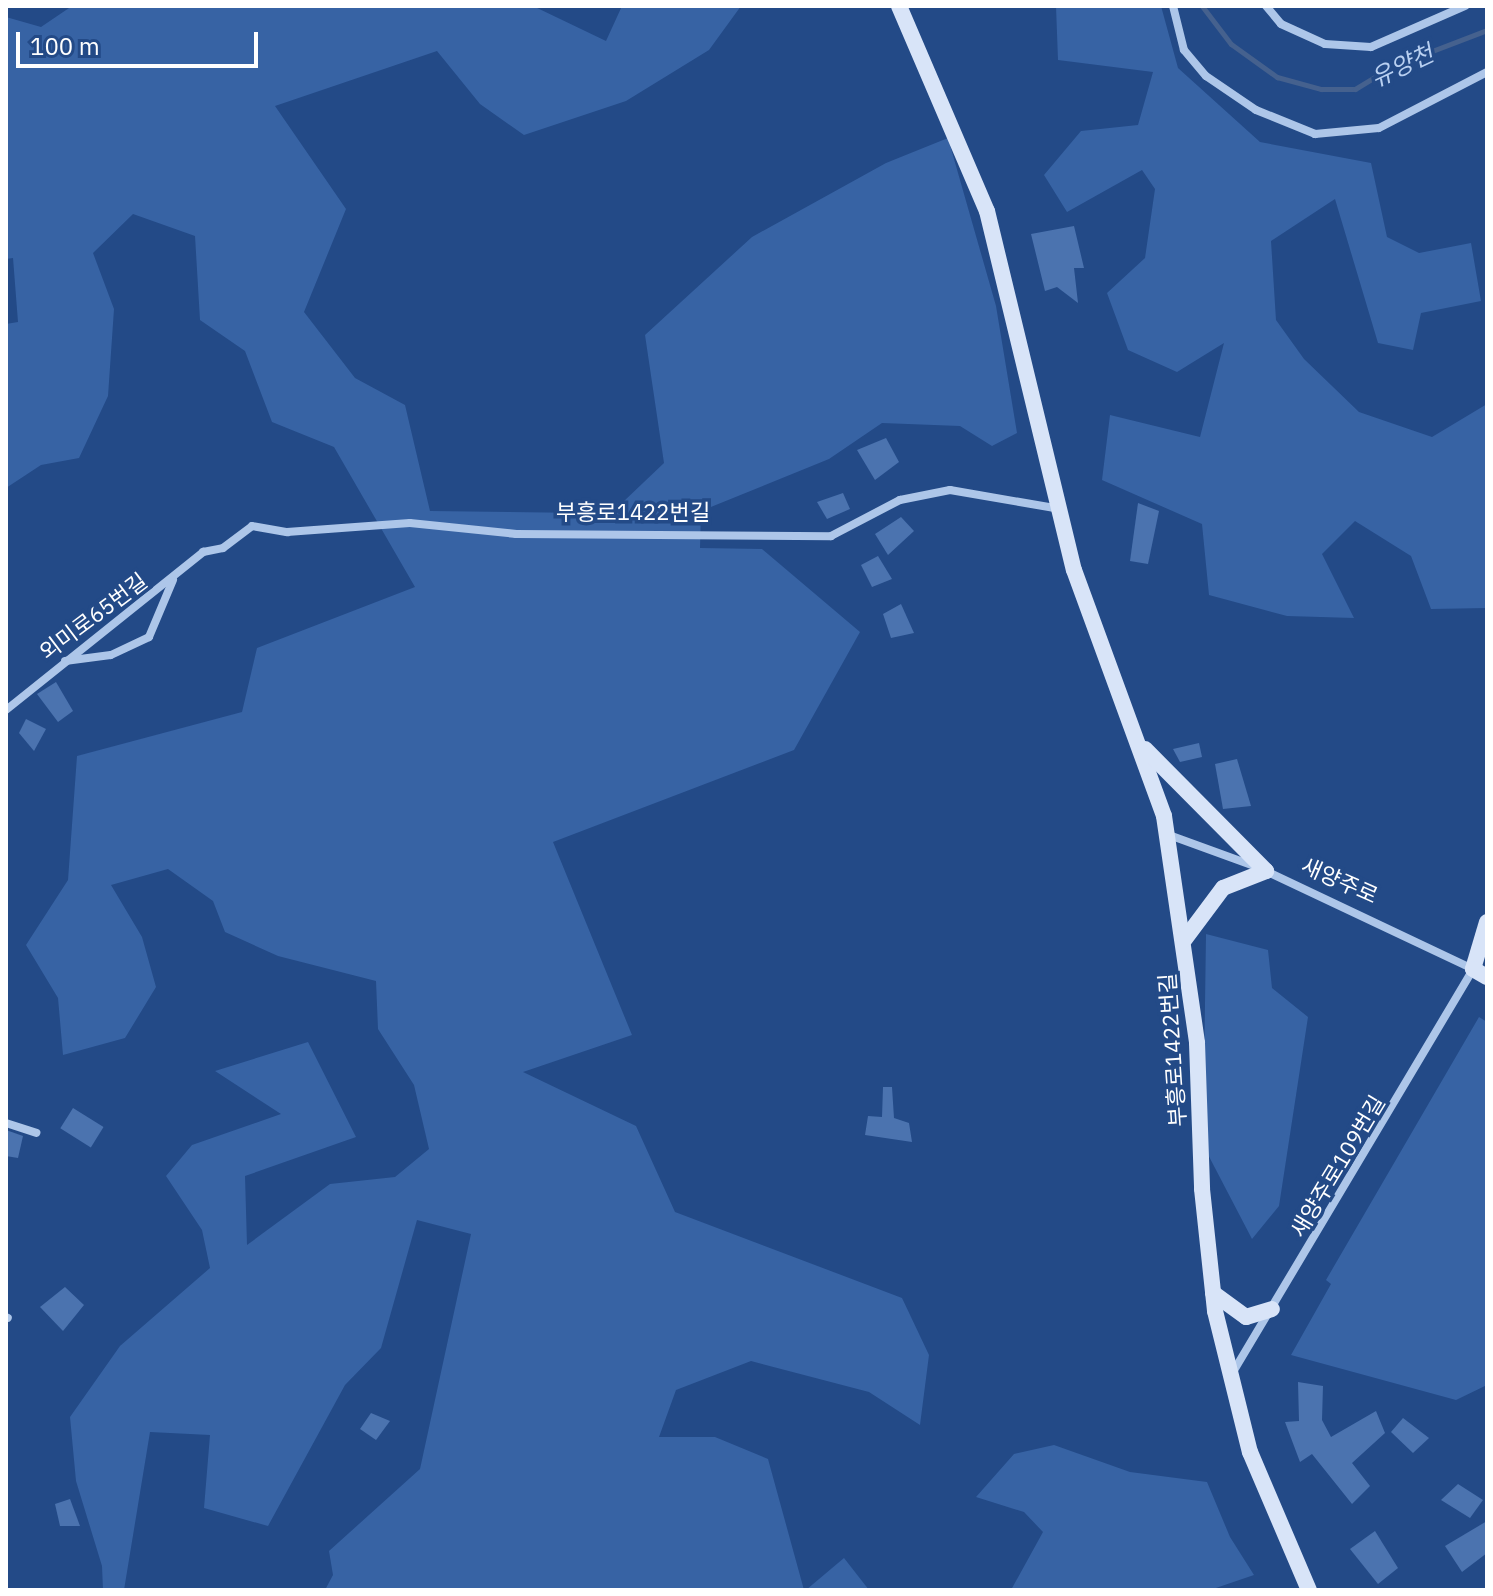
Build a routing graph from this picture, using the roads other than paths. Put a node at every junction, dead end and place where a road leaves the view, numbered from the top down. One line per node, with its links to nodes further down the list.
1 (899, 6): 6 (street, 부흥로1422번길)
2 (1173, 6): 5 (street)
3 (1266, 6): 4 (street)
4 (1465, 6)
5 (1487, 72)
6 (1060, 509): 7 (street, 부흥로1422번길); 11 (street, 부흥로1422번길)
7 (203, 552): 8 (street, 외미로65번길)
8 (174, 577): 9 (street, 외미로65번길); 9 (street)
9 (64, 661): 10 (street, 외미로65번길)
10 (6, 710)
11 (1141, 745): 12 (street, 부흥로1422번길); 13 (street)
12 (1169, 835): 13 (street, 새양주로); 15 (street, 부흥로1422번길)
13 (1266, 871): 15 (street); 16 (street, 새양주로)
14 (1487, 922): 16 (street)
15 (1185, 939): 19 (street, 부흥로1422번길)
16 (1480, 973): 20 (street, 새양주로109번길)
17 (6, 1123): 18 (street)
18 (36, 1133)
19 (1213, 1293): 20 (street); 21 (street, 부흥로1422번길)
20 (1272, 1309): 21 (street, 새양주로109번길)
21 (1228, 1380): 22 (street, 부흥로1422번길)
22 (1309, 1590)

